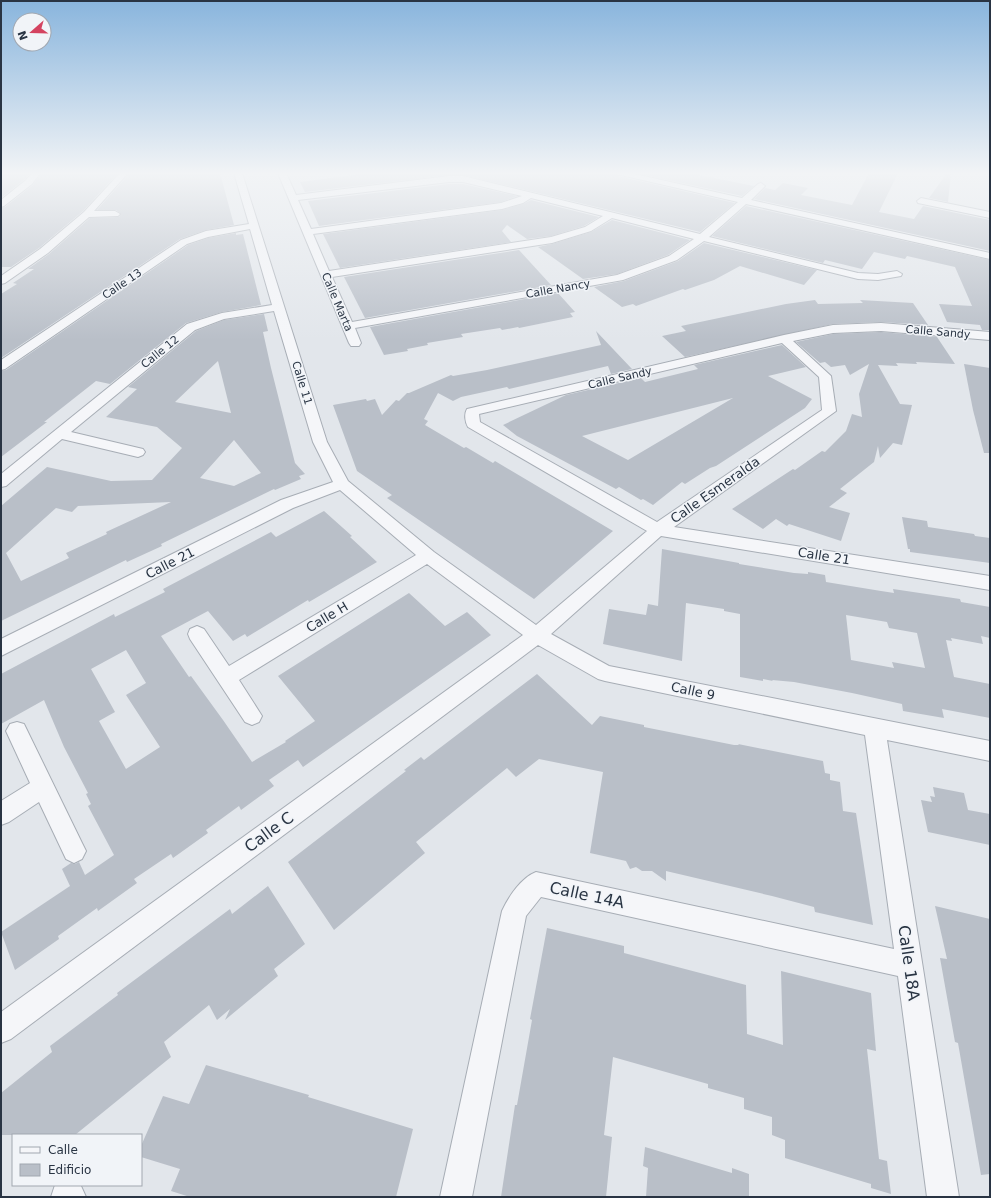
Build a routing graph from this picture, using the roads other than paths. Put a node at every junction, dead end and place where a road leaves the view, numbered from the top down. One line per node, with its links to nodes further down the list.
1 (70, 229): 15 (street)
2 (237, 229): 21 (street, Calle 13)
3 (255, 229): 16 (street, Calle 11)
4 (307, 229): 10 (street, Calle Marta)
5 (331, 229): 10 (street)
6 (588, 229): 14 (street)
7 (669, 229): 11 (street)
8 (712, 229): 11 (street, Calle Nancy)
9 (871, 229): 12 (street)
10 (308, 232): 14 (street, Calle Marta)
11 (703, 237): 13 (street); 17 (street, Calle Nancy)
12 (990, 256)
13 (897, 274)
14 (326, 275): 17 (street, Calle Marta)
15 (1, 281)
16 (279, 307): 22 (street, Calle 12); 25 (street, Calle 11)
17 (348, 326): 20 (street, Calle Marta)
18 (990, 336): 19 (street, Calle Sandy)
19 (784, 339): 26 (street, Calle Esmeralda); 26 (street, Calle Sandy)
20 (355, 343)
21 (1, 366)
22 (58, 434): 23 (street); 24 (street, Calle 12)
23 (138, 452)
24 (1, 482)
25 (342, 484): 27 (street, Calle 11); 31 (street, Calle 21)
26 (658, 530): 28 (street, Calle 21); 30 (street, Calle Esmeralda)
27 (428, 556): 30 (street, Calle 9); 32 (street, Calle H)
28 (990, 582)
29 (198, 634): 32 (street)
30 (537, 635): 34 (street, Calle 9); 41 (street, Calle C)
31 (1, 648)
32 (226, 678): 33 (street)
33 (252, 716)
34 (876, 729): 36 (street, Calle 9); 40 (street, Calle 18A)
35 (17, 731): 37 (street)
36 (990, 751)
37 (44, 787): 38 (street); 39 (street)
38 (1, 814)
39 (74, 851)
40 (909, 965): 42 (street, Calle 14A); 43 (street, Calle 18A)
41 (1, 1029)
42 (456, 1197)
43 (943, 1197)

